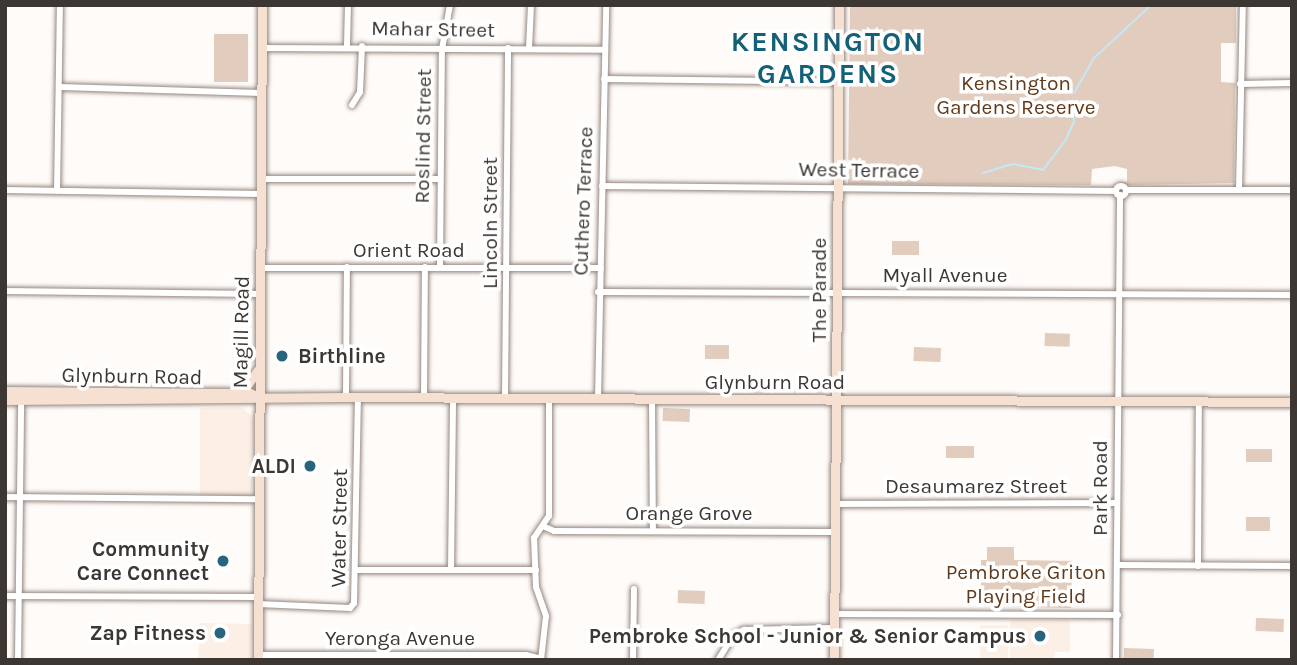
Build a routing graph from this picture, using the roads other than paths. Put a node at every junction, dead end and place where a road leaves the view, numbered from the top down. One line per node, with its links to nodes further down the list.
1 (60, 5): 20 (street)
2 (262, 5): 11 (main road, Magill Road)
3 (348, 5): 9 (street)
4 (450, 5): 12 (street, Roslind Street)
5 (531, 5): 14 (street)
6 (606, 5): 15 (street, Cuthero Terrace)
7 (839, 5): 17 (main road, The Parade)
8 (1242, 5): 19 (street)
9 (347, 46): 10 (street, Mahar Street); 11 (street, Mahar Street)
10 (362, 46): 12 (street, Mahar Street); 22 (street)
11 (261, 47): 21 (main road, Magill Road)
12 (442, 48): 13 (street, Mahar Street); 24 (street, Roslind Street)
13 (508, 48): 14 (street, Mahar Street); 35 (street, Lincoln Street)
14 (529, 48): 15 (street, Mahar Street)
15 (603, 50): 16 (street, Cuthero Terrace)
16 (604, 79): 17 (street); 25 (street, Cuthero Terrace)
17 (838, 82): 26 (main road, The Parade)
18 (1292, 83): 19 (street)
19 (1240, 84): 27 (street)
20 (60, 87): 21 (street); 30 (street)
21 (261, 93): 23 (main road, Magill Road)
22 (352, 105)
23 (260, 178): 24 (street); 32 (main road, Magill Road)
24 (439, 179): 37 (street, Roslind Street)
25 (602, 186): 26 (street, West Terrace); 38 (street, Cuthero Terrace)
26 (837, 187): 31 (street, West Terrace); 41 (main road, The Parade)
27 (1239, 189): 28 (street, West Terrace); 31 (street, West Terrace)
28 (1292, 190)
29 (5, 191): 30 (street)
30 (57, 191): 32 (street)
31 (1121, 192): 42 (street, Park Road)
32 (260, 194): 36 (main road, Magill Road)
33 (347, 267): 34 (street, Orient Road); 36 (street, Orient Road); 50 (street)
34 (425, 267): 37 (street, Orient Road); 52 (street)
35 (507, 267): 37 (street, Orient Road); 38 (street, Orient Road); 53 (street, Lincoln Street)
36 (260, 268): 43 (main road, Magill Road)
37 (440, 268)
38 (601, 268): 40 (street, Cuthero Terrace)
39 (5, 291): 43 (street)
40 (598, 292): 41 (street, Myall Avenue); 56 (street, Cuthero Terrace)
41 (836, 293): 42 (street, Myall Avenue); 59 (main road, The Parade)
42 (1120, 293): 44 (street, Myall Avenue); 60 (street, Park Road)
43 (259, 294): 45 (main road, Magill Road)
44 (1292, 295)
45 (258, 370): 48 (main road); 49 (main road, Magill Road)
46 (5, 391): 47 (main road, Glynburn Road)
47 (21, 396): 48 (main road, Glynburn Road); 58 (main road, Glynburn Road); 65 (street)
48 (239, 397): 49 (main road, Glynburn Road); 63 (main road)
49 (258, 397): 50 (main road, Glynburn Road); 63 (main road, Magill Road)
50 (346, 397): 51 (main road, Glynburn Road)
51 (358, 397): 52 (main road, Glynburn Road); 76 (street, Water Street)
52 (425, 398): 55 (main road, Glynburn Road)
53 (505, 398): 54 (main road, Glynburn Road); 55 (main road, Glynburn Road)
54 (549, 398): 56 (main road, Glynburn Road); 69 (street)
55 (453, 399): 75 (street)
56 (598, 399): 57 (main road, Glynburn Road)
57 (652, 399): 59 (main road, Glynburn Road); 70 (street)
58 (5, 400)
59 (835, 400): 60 (main road, Glynburn Road); 68 (main road, The Parade)
60 (1118, 401): 61 (main road, Glynburn Road); 67 (street, Park Road)
61 (1199, 401): 62 (main road, Glynburn Road); 73 (street)
62 (1292, 402)
63 (258, 422): 66 (main road, Magill Road)
64 (5, 497): 65 (street)
65 (20, 497): 66 (street); 80 (street)
66 (257, 499): 81 (main road, Magill Road)
67 (1117, 503): 68 (street, Desaumarez Street); 72 (street, Park Road)
68 (835, 504): 71 (main road, The Parade)
69 (545, 527): 70 (street, Orange Grove); 77 (street)
70 (653, 530): 71 (street, Orange Grove)
71 (835, 532): 82 (main road, The Parade)
72 (1117, 565): 73 (street); 83 (street, Park Road)
73 (1198, 566): 74 (street)
74 (1292, 566)
75 (451, 569): 76 (street); 77 (street)
76 (357, 570): 81 (street, Water Street)
77 (536, 570): 86 (street)
78 (634, 589): 88 (street)
79 (5, 596): 80 (street)
80 (19, 596): 81 (street); 87 (street)
81 (258, 601): 85 (main road, Magill Road)
82 (834, 614): 83 (street); 84 (main road, The Parade)
83 (1118, 615): 91 (street, Park Road)
84 (834, 628): 89 (street); 90 (main road, The Parade)
85 (258, 657): 86 (street, Yeronga Avenue)
86 (542, 659)
87 (18, 660)
88 (633, 660)
89 (718, 660)
90 (834, 660)
91 (1116, 660)

